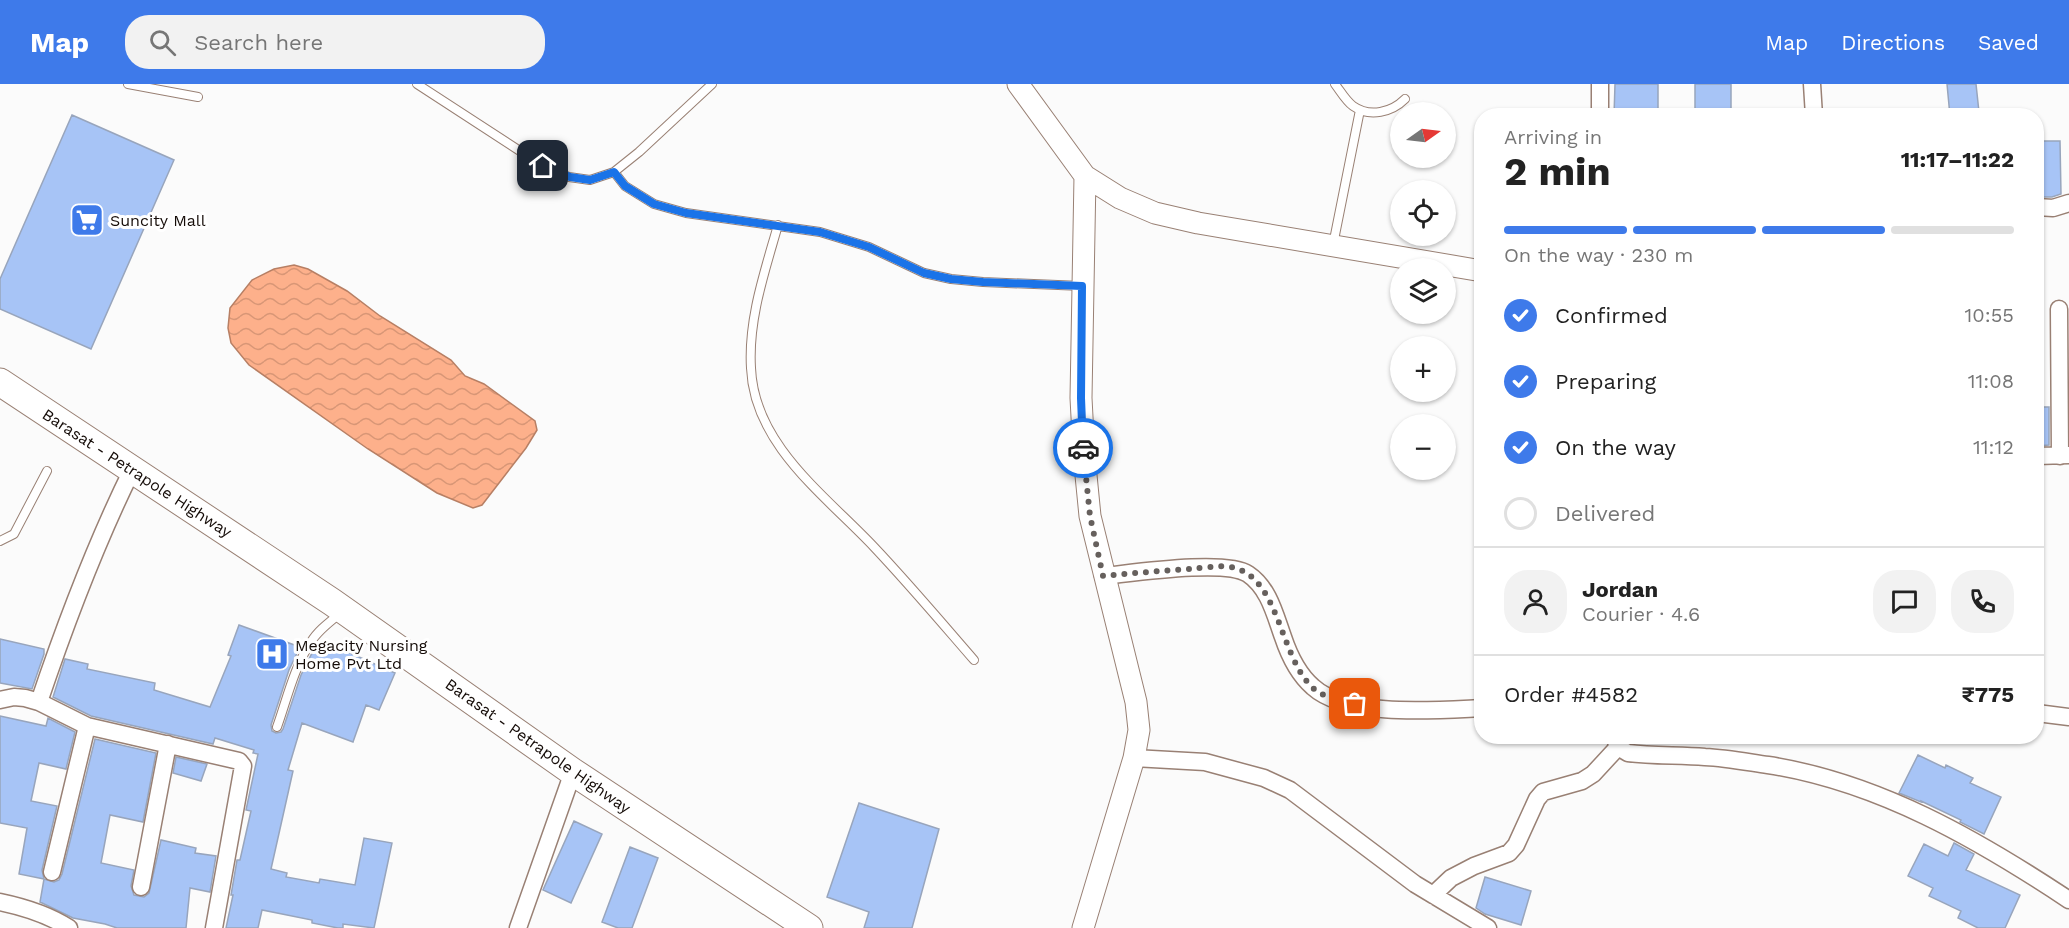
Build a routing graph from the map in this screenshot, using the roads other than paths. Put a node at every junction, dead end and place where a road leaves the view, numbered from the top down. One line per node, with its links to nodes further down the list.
1 (128, 84): 8 (lane)
2 (417, 84): 13 (lane)
3 (712, 84): 13 (lane)
4 (1018, 84): 14 (street)
5 (1335, 84): 12 (lane)
6 (1600, 84): 10 (street)
7 (1812, 84): 11 (street)
8 (198, 97)
9 (1405, 99): 12 (lane)
10 (1600, 108)
11 (1814, 108)
12 (1360, 110): 18 (lane)
13 (614, 172): 17 (lane)
14 (1085, 176): 18 (street); 20 (street)
15 (2069, 203): 16 (street)
16 (2044, 207)
17 (778, 225): 20 (lane); 30 (lane)
18 (1333, 245): 19 (street)
19 (1474, 270)
20 (1082, 286): 28 (street)
21 (2059, 309): 23 (street)
22 (0, 382): 25 (highway, Barasat - Petrapole Highway)
23 (2064, 455): 24 (street)
24 (2044, 456)
25 (132, 470): 29 (highway, Barasat - Petrapole Highway); 32 (street)
26 (47, 471): 27 (lane)
27 (0, 541)
28 (1103, 576): 33 (street); 41 (street)
29 (344, 610): 37 (lane); 42 (highway, Barasat - Petrapole Highway)
30 (974, 660)
31 (0, 700): 32 (street)
32 (39, 702): 36 (street)
33 (1474, 708)
34 (2044, 714): 35 (street)
35 (2069, 717)
36 (87, 726): 38 (street); 43 (street)
37 (277, 727)
38 (168, 744): 44 (street); 50 (street)
39 (1614, 744): 45 (street)
40 (1618, 744): 46 (street)
41 (1134, 758): 45 (street); 53 (street)
42 (573, 772): 51 (street); 52 (highway, Barasat - Petrapole Highway)
43 (52, 872)
44 (141, 887)
45 (1433, 895): 48 (street)
46 (2069, 900)
47 (0, 902): 49 (street)
48 (1462, 921): 54 (street)
49 (69, 928)
50 (214, 928)
51 (518, 928)
52 (809, 928)
53 (1083, 928)
54 (1488, 928)

